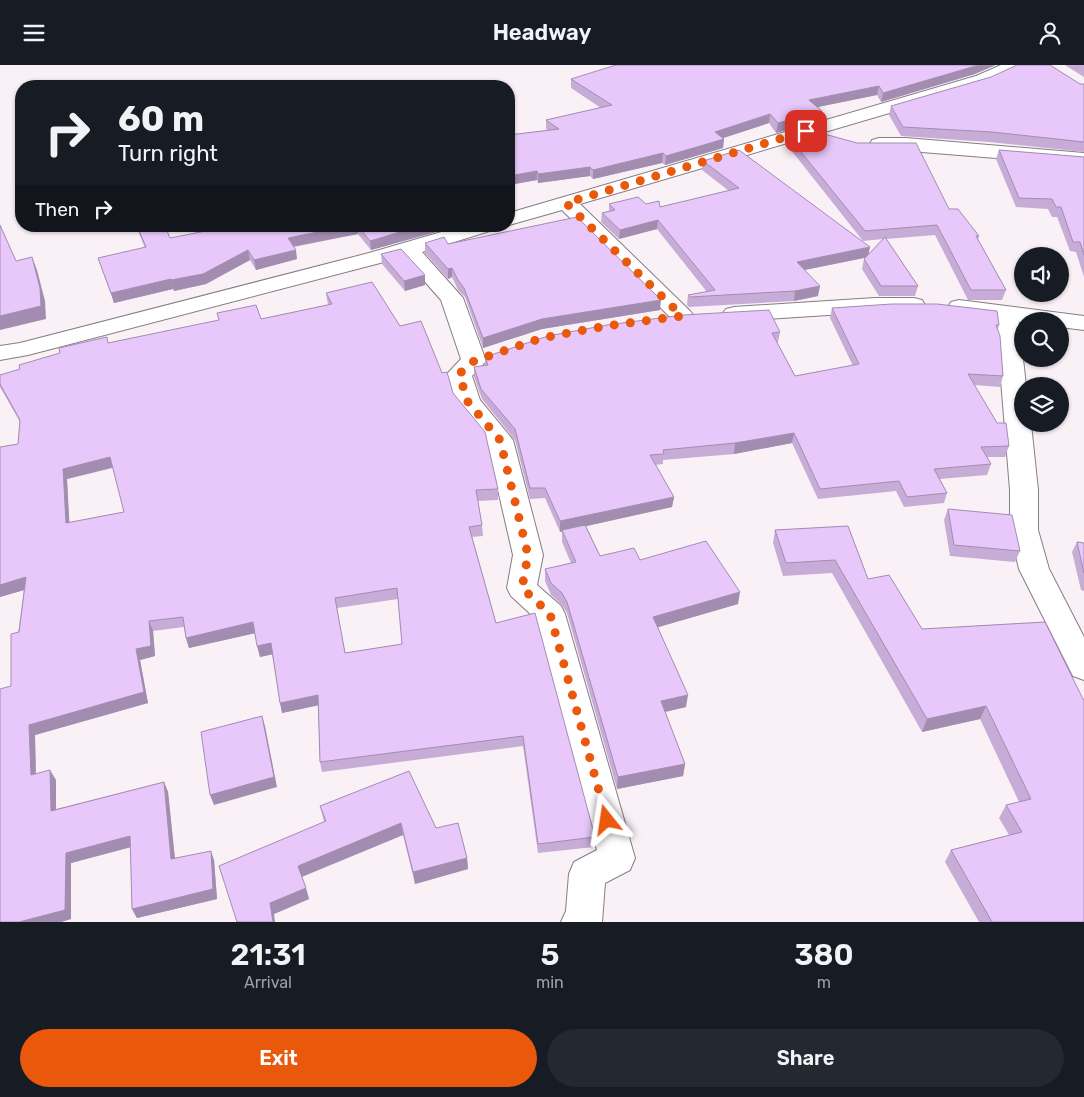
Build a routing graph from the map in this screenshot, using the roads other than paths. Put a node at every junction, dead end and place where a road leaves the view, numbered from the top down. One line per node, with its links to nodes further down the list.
1 (1015, 65): 2 (street)
2 (806, 131): 3 (street); 6 (street)
3 (841, 141)
4 (863, 144): 5 (street)
5 (1084, 159)
6 (566, 203): 7 (street); 11 (street)
7 (515, 217)
8 (466, 232): 9 (street)
9 (408, 249): 14 (street); 16 (street)
10 (1007, 313): 11 (street); 13 (street); 15 (street)
11 (699, 316): 12 (street)
12 (654, 320)
13 (1084, 323)
14 (0, 353)
15 (1084, 667)
16 (580, 922)

